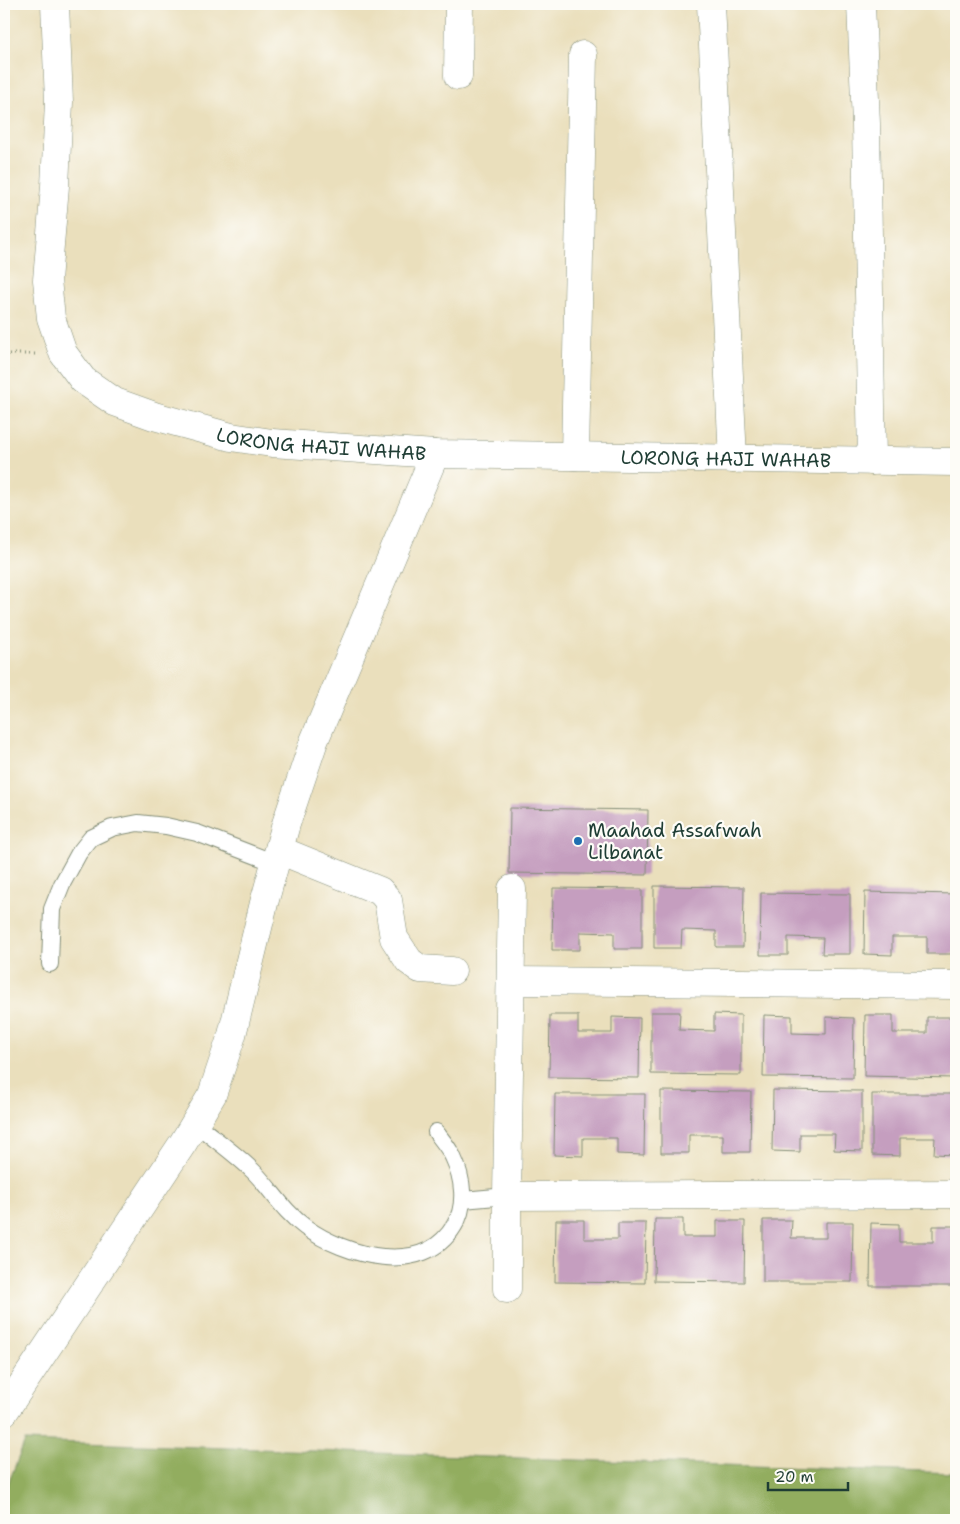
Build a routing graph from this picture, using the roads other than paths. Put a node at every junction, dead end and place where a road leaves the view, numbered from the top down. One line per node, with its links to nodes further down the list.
1 (55, 4): 7 (street, LORONG HAJI WAHAB)
2 (459, 4): 6 (street)
3 (711, 4): 9 (street)
4 (861, 4): 10 (street)
5 (583, 55): 8 (street)
6 (458, 76)
7 (435, 454): 8 (street, LORONG HAJI WAHAB); 12 (street)
8 (575, 456): 9 (street, LORONG HAJI WAHAB)
9 (732, 458): 10 (street, LORONG HAJI WAHAB)
10 (872, 461): 11 (street, LORONG HAJI WAHAB)
11 (956, 462)
12 (277, 857): 14 (lane); 15 (street); 18 (street)
13 (512, 889): 16 (street)
14 (50, 964)
15 (452, 971)
16 (511, 981): 17 (street); 21 (street)
17 (956, 985)
18 (195, 1123): 22 (lane); 24 (street)
19 (436, 1132): 22 (lane)
20 (956, 1194): 21 (street)
21 (506, 1196): 22 (lane); 23 (street)
22 (463, 1200)
23 (507, 1289)
24 (4, 1412)

